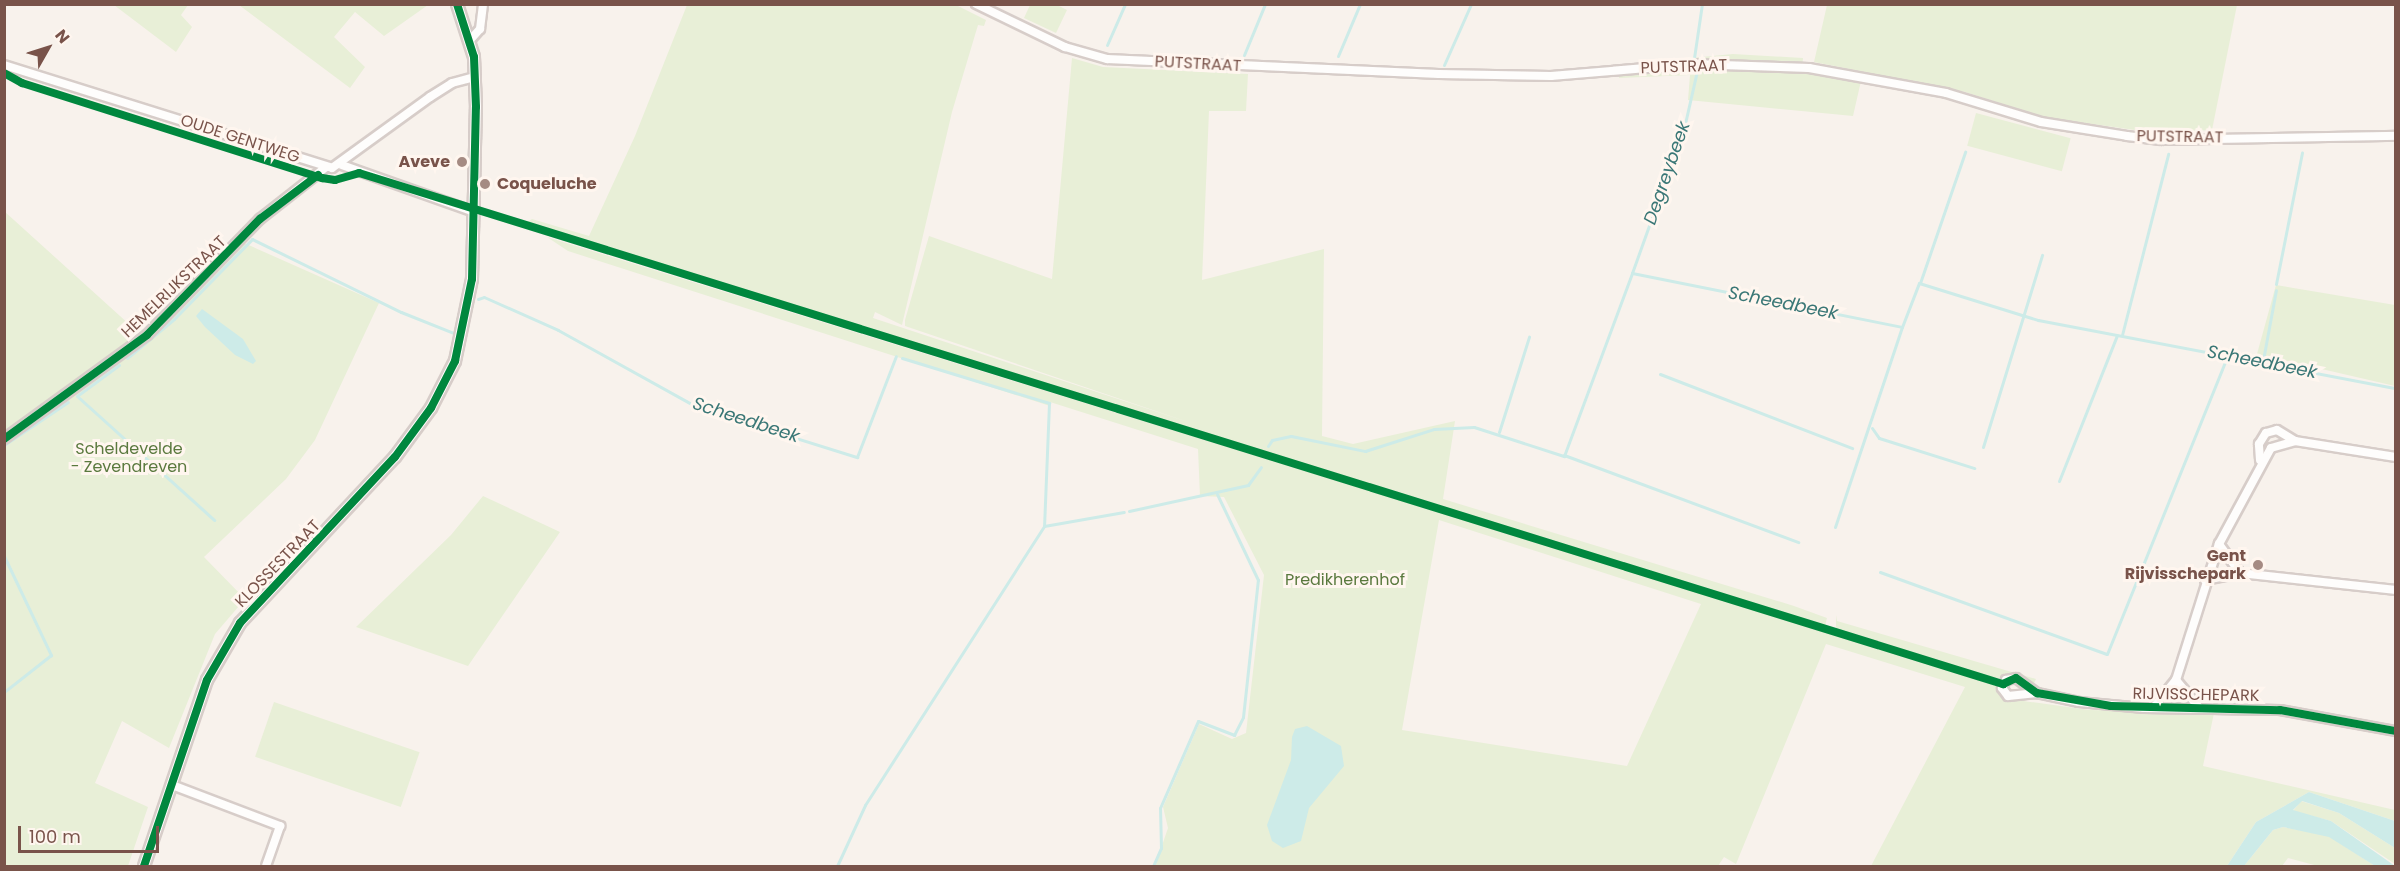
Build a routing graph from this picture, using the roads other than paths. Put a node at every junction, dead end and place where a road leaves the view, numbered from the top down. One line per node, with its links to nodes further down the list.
1 (457, 4): 4 (street)
2 (483, 4): 4 (street)
3 (976, 4): 7 (street, PUTSTRAAT)
4 (470, 40): 6 (street, KLOSSESTRAAT)
5 (4, 65): 9 (street, OUDE GENTWEG)
6 (475, 77): 8 (street); 10 (street, KLOSSESTRAAT)
7 (2396, 136)
8 (342, 165): 9 (street, OUDE GENTWEG); 10 (street, OUDE GENTWEG)
9 (326, 167): 11 (street, HEMELRIJKSTRAAT)
10 (472, 211): 24 (street, KLOSSESTRAAT)
11 (4, 439)
12 (2295, 441): 13 (street, RIJVISSCHEPARK); 14 (street, RIJVISSCHEPARK); 14 (street, RIJVISSCHEPARK)
13 (2396, 457)
14 (2260, 460): 15 (street, RIJVISSCHEPARK)
15 (2219, 544): 16 (street); 17 (street, RIJVISSCHEPARK)
16 (2240, 573): 17 (street); 18 (street)
17 (2205, 580): 19 (street, RIJVISSCHEPARK)
18 (2396, 590)
19 (2176, 681): 21 (street, RIJVISSCHEPARK); 22 (street, RIJVISSCHEPARK)
20 (2037, 693): 21 (street, RIJVISSCHEPARK)
21 (2154, 707): 22 (street, RIJVISSCHEPARK)
22 (2199, 707): 23 (street, RIJVISSCHEPARK)
23 (2396, 731)
24 (172, 785): 25 (street, KLOSSESTRAAT); 26 (street)
25 (144, 867)
26 (266, 867)

